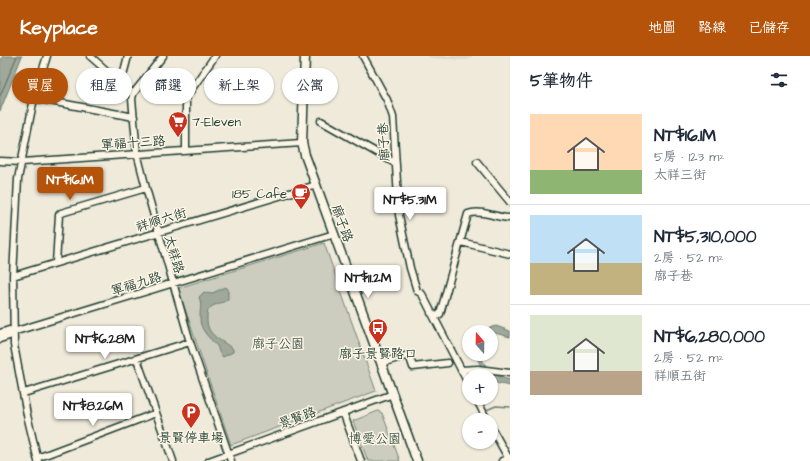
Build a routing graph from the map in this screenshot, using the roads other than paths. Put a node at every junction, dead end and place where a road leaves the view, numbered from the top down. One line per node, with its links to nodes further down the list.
1 (47, 56): 9 (street)
2 (90, 56): 10 (street)
3 (128, 56): 11 (street)
4 (163, 56): 12 (street)
5 (215, 56): 18 (street)
6 (299, 56): 17 (main road, 廍子路)
7 (305, 56): 17 (main road, 廍子路)
8 (363, 56): 23 (street, 廍子巷)
9 (43, 68)
10 (104, 68)
11 (125, 68)
12 (133, 94): 15 (street, 太祥路)
13 (33, 104): 21 (street)
14 (66, 104): 15 (street)
15 (134, 117): 19 (street, 太祥路)
16 (321, 121): 23 (street)
17 (300, 143): 18 (street, 軍福十三路); 24 (main road, 廍子路)
18 (186, 150): 19 (street, 軍福十三路)
19 (137, 153): 21 (street, 軍福十三路); 25 (street, 太祥路)
20 (0, 161): 21 (street, 軍福十三路)
21 (22, 162): 33 (street)
22 (477, 162): 26 (street)
23 (395, 163): 35 (street, 廍子巷)
24 (314, 186): 28 (street, 祥順六街); 29 (main road, 廍子路)
25 (146, 188): 28 (street, 太祥路); 32 (street)
26 (510, 202)
27 (510, 218): 30 (street)
28 (158, 232): 32 (street, 祥順六街); 34 (street, 太祥路)
29 (332, 235): 34 (street, 軍福九路); 41 (main road, 廍子路); 46 (main road, 廍子路)
30 (461, 242): 31 (street); 35 (street)
31 (510, 254)
32 (56, 263): 33 (street, 祥順六街)
33 (13, 276): 37 (street)
34 (172, 283): 37 (street, 軍福九路); 39 (street, 太祥路)
35 (431, 313): 43 (street, 廍子巷)
36 (0, 333): 37 (street)
37 (10, 333): 38 (street); 45 (street)
38 (0, 339)
39 (190, 342): 40 (street); 50 (street, 太祥路)
40 (137, 359): 45 (street); 48 (street)
41 (381, 363): 42 (street); 46 (main road, 廍子路)
42 (448, 363)
43 (461, 370): 44 (street)
44 (510, 373)
45 (24, 393): 52 (street)
46 (391, 395): 47 (street, 景賢路); 57 (main road, 廍子路); 58 (main road, 廍子路)
47 (343, 412): 50 (street, 景賢路); 56 (street)
48 (156, 413): 52 (street); 53 (street)
49 (498, 439): 51 (street)
50 (229, 454): 54 (street, 景賢路); 55 (street, 太祥路)
51 (510, 459): 59 (street)
52 (37, 460)
53 (173, 461)
54 (209, 461)
55 (231, 461)
56 (361, 461)
57 (412, 461)
58 (417, 461)
59 (502, 461)

